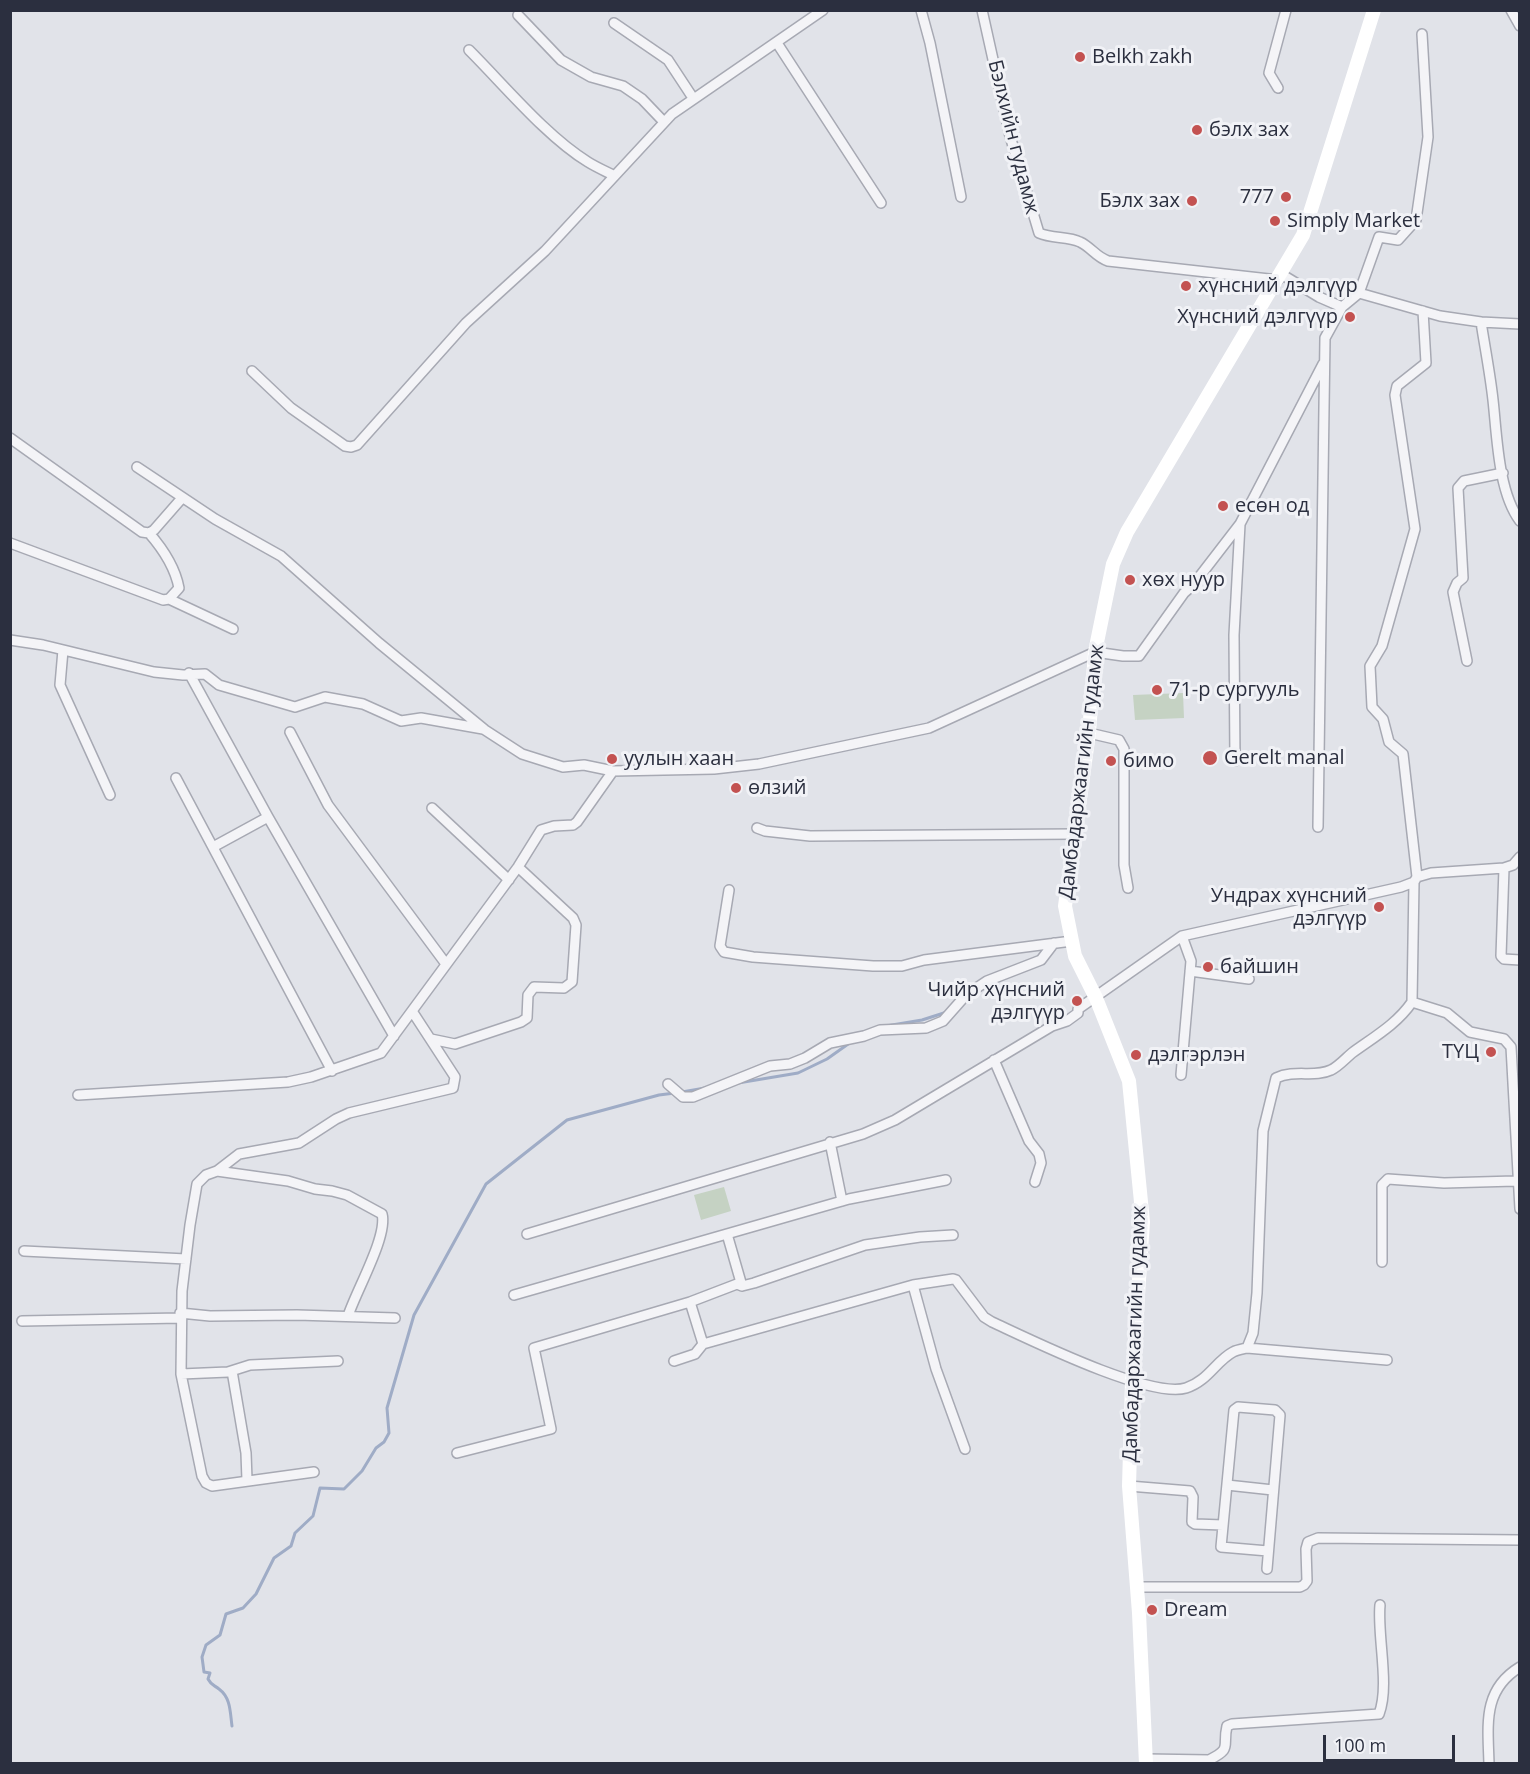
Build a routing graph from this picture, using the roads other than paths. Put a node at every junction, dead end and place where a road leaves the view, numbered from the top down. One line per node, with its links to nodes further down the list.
1 (823, 10): 11 (street)
2 (921, 10): 17 (street)
3 (982, 10): 19 (street, Бэлхийн гудамж)
4 (1286, 10): 13 (street)
5 (1374, 10): 19 (main road, Дамбадаржаагийн гудамж)
6 (1511, 10): 9 (street)
7 (518, 15): 15 (street)
8 (614, 23): 14 (street)
9 (1520, 26)
10 (1422, 34): 20 (street)
11 (777, 43): 14 (street); 18 (street)
12 (470, 50): 16 (street)
13 (1278, 88)
14 (693, 98): 15 (street)
15 (664, 122): 16 (street)
16 (614, 175): 26 (street)
17 (961, 197)
18 (881, 203)
19 (1279, 277): 21 (street); 39 (main road, Дамбадаржаагийн гудамж)
20 (1359, 293): 21 (street); 22 (street)
21 (1342, 307): 25 (street)
22 (1424, 311): 23 (street); 58 (street)
23 (1481, 322): 24 (street); 29 (street)
24 (1520, 324)
25 (1324, 362): 32 (street); 51 (street)
26 (252, 371)
27 (10, 438): 33 (street)
28 (137, 467): 30 (street)
29 (1503, 473): 31 (street); 40 (street)
30 (182, 498): 33 (street); 42 (street)
31 (1520, 521)
32 (1240, 524): 39 (street); 45 (street)
33 (150, 533): 35 (street)
34 (10, 543): 35 (street)
35 (169, 599): 36 (street)
36 (233, 629)
37 (10, 640): 38 (street)
38 (63, 650): 41 (street); 48 (street)
39 (1095, 652): 44 (main road, Дамбадаржаагийн гудамж); 46 (street)
40 (1467, 661)
41 (189, 673): 42 (street); 50 (street)
42 (485, 730): 46 (street)
43 (290, 732): 65 (street)
44 (1089, 733): 53 (main road, Дамбадаржаагийн гудамж); 59 (street)
45 (1235, 761)
46 (613, 771): 56 (street)
47 (176, 778): 54 (street)
48 (110, 795)
49 (432, 808): 57 (street)
50 (268, 817): 54 (street); 71 (street)
51 (1318, 827)
52 (757, 828): 53 (street)
53 (1075, 834): 62 (main road, Дамбадаржаагийн гудамж)
54 (213, 847): 74 (street)
55 (1514, 865): 58 (street); 64 (street)
56 (518, 867): 57 (street); 72 (street)
57 (509, 880): 65 (street)
58 (1416, 880): 61 (street); 69 (street)
59 (1128, 888)
60 (729, 890): 63 (street)
61 (1182, 936): 66 (street); 68 (street)
62 (1072, 941): 63 (street); 68 (main road, Дамбадаржаагийн гудамж)
63 (1054, 943): 76 (street)
64 (1520, 960)
65 (446, 964): 70 (street)
66 (1190, 971): 67 (street); 75 (street)
67 (1249, 978)
68 (1096, 998): 73 (street); 107 (main road, Дамбадаржаагийн гудамж)
69 (1412, 1002): 78 (street); 101 (street)
70 (412, 1011): 71 (street); 72 (street)
71 (394, 1036): 74 (street)
72 (431, 1039): 80 (street)
73 (994, 1060): 79 (street); 83 (street)
74 (332, 1071): 77 (street)
75 (1181, 1075)
76 (671, 1087)
77 (78, 1095)
78 (1516, 1119): 82 (street)
79 (830, 1142): 84 (street); 86 (street)
80 (217, 1171): 90 (street); 97 (street)
81 (946, 1180): 84 (street)
82 (1518, 1180): 85 (street); 91 (street)
83 (1035, 1182)
84 (842, 1201): 87 (street)
85 (1520, 1209)
86 (526, 1234)
87 (727, 1234): 93 (street); 94 (street)
88 (953, 1235): 93 (street)
89 (24, 1251): 90 (street)
90 (186, 1259): 96 (street)
91 (1382, 1262)
92 (913, 1285): 100 (street); 107 (street); 108 (street)
93 (742, 1286): 95 (street)
94 (514, 1295)
95 (690, 1302): 100 (street); 109 (street)
96 (180, 1315): 97 (street); 99 (street); 106 (street)
97 (348, 1316): 98 (street)
98 (395, 1318)
99 (22, 1322)
100 (703, 1344): 104 (street)
101 (1247, 1348): 102 (street); 107 (street)
102 (1387, 1360)
103 (338, 1361): 105 (street)
104 (674, 1361)
105 (232, 1371): 106 (street); 111 (street)
106 (181, 1374): 111 (street)
107 (1132, 1382): 113 (main road, Дамбадаржаагийн гудамж)
108 (965, 1449)
109 (457, 1453)
110 (315, 1472): 111 (street)
111 (247, 1480)
112 (1227, 1485): 114 (street); 114 (street); 115 (street)
113 (1129, 1486): 115 (street); 119 (main road, Дамбадаржаагийн гудамж)
114 (1273, 1490): 117 (street)
115 (1223, 1525): 117 (street)
116 (1520, 1540): 119 (street)
117 (1268, 1551): 118 (street)
118 (1267, 1569)
119 (1137, 1587): 122 (main road, Дамбадаржаагийн гудамж)
120 (1380, 1605): 123 (street)
121 (1520, 1666): 124 (street)
122 (1146, 1761): 123 (street)
123 (1209, 1762)
124 (1489, 1764)

